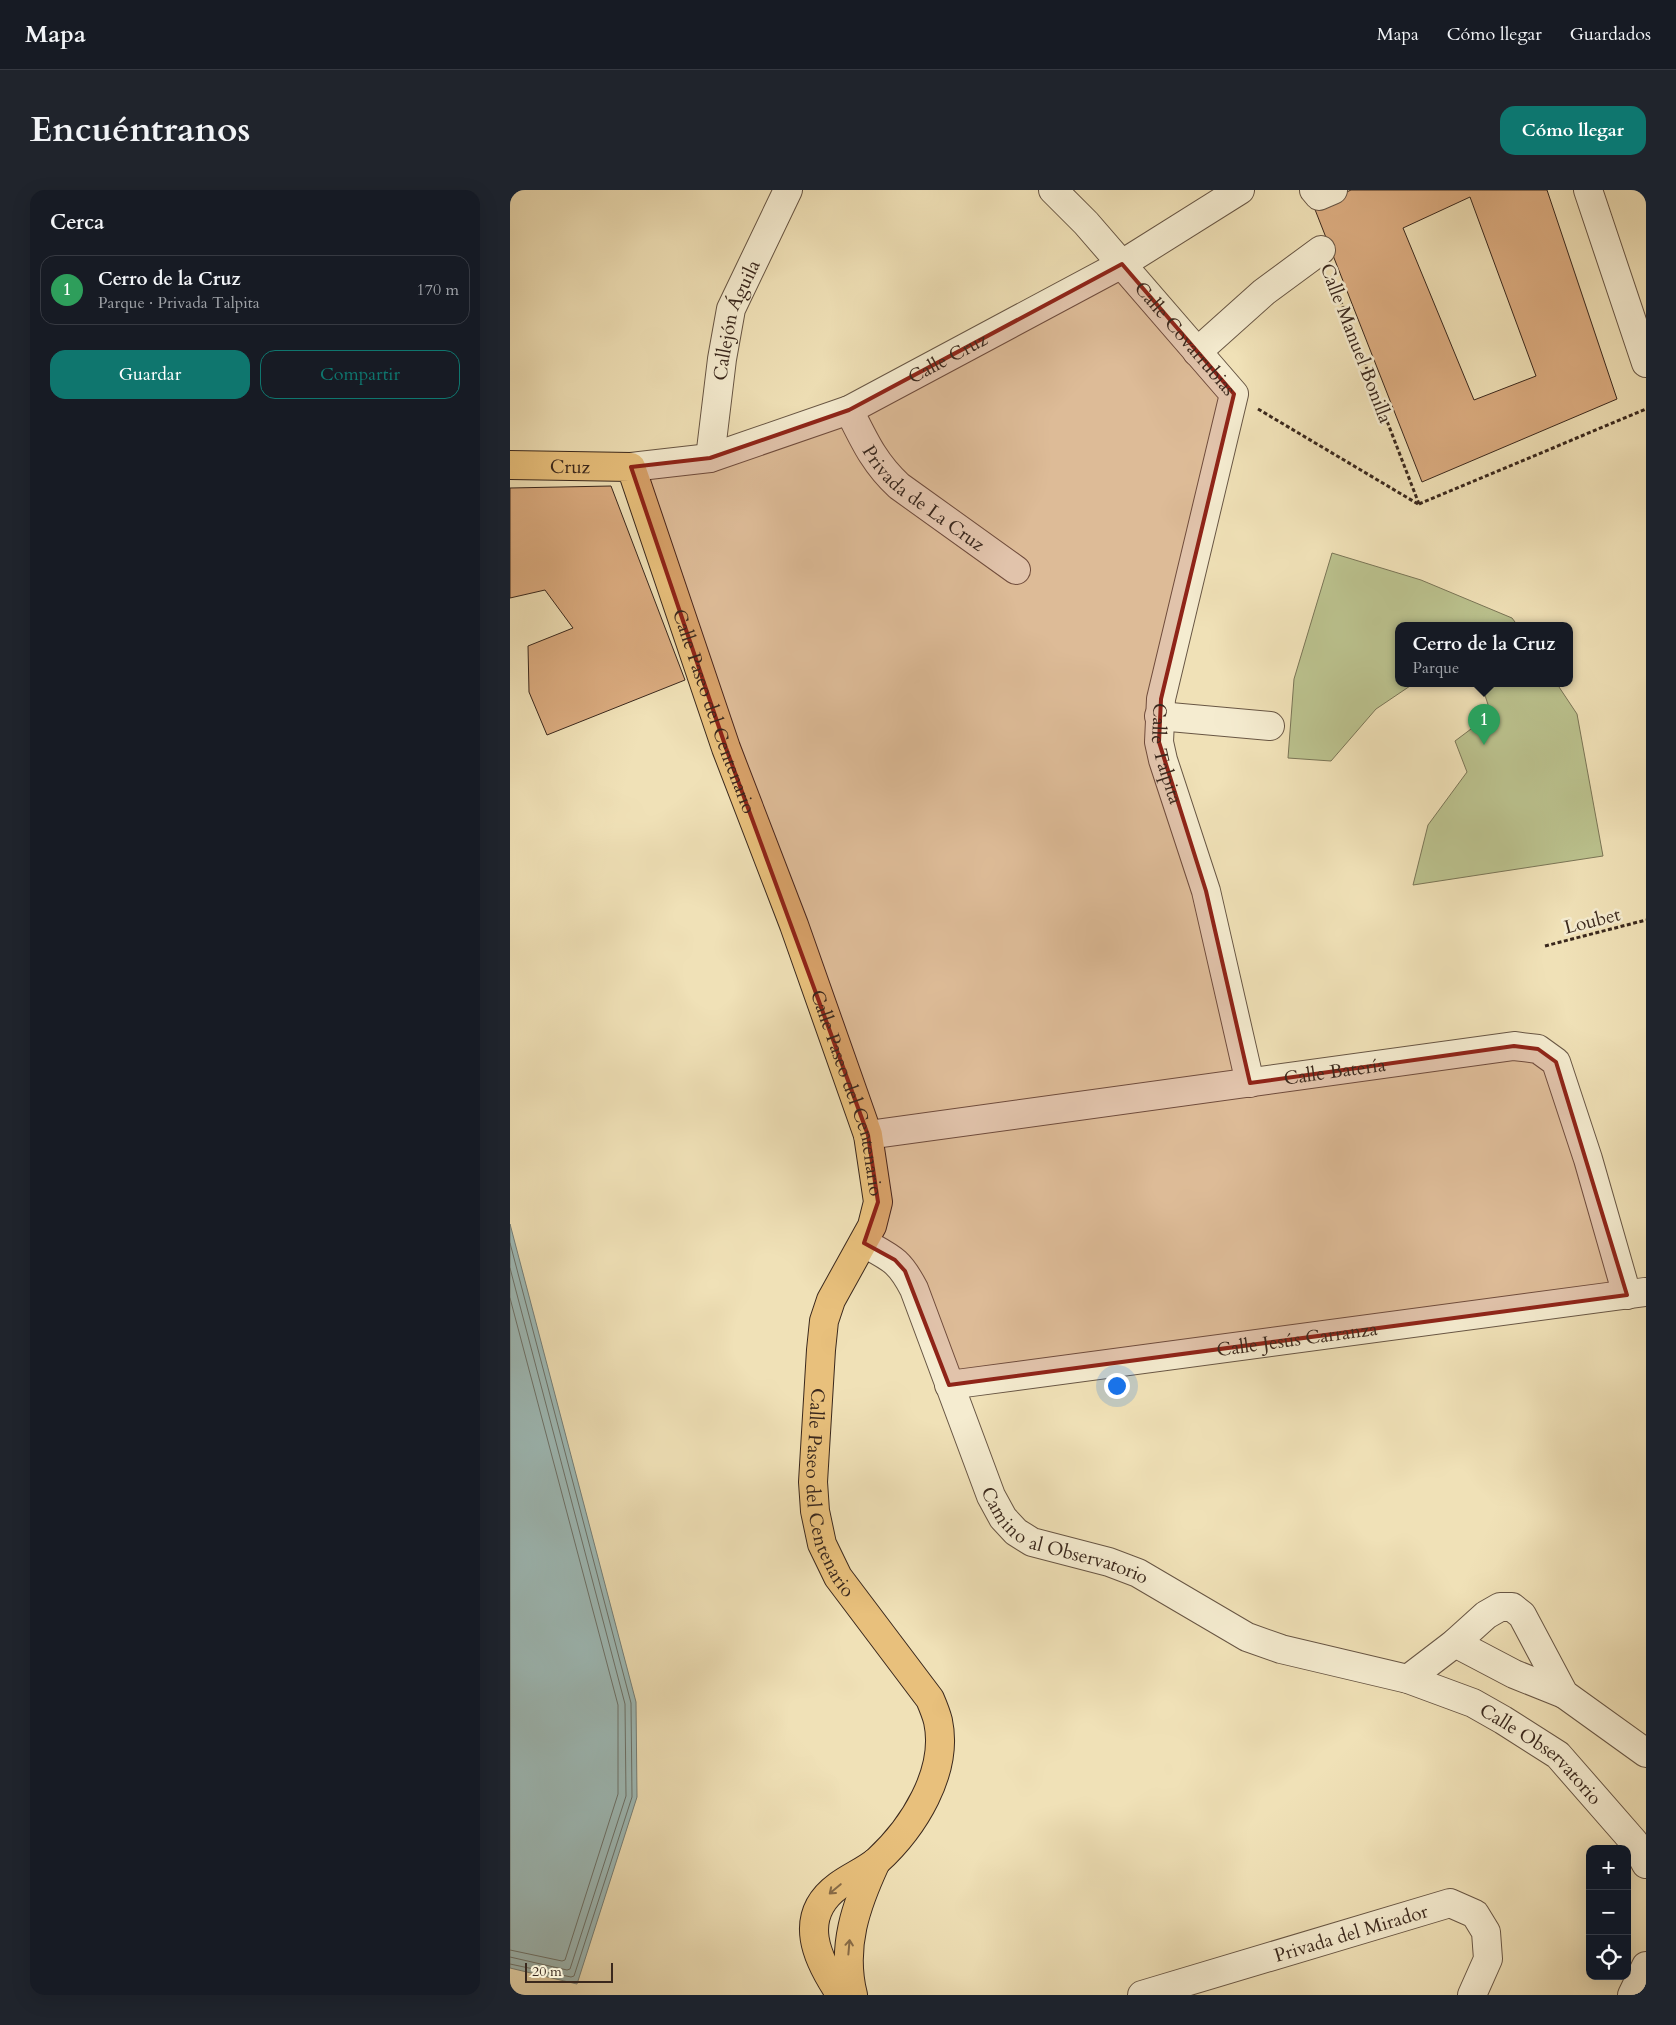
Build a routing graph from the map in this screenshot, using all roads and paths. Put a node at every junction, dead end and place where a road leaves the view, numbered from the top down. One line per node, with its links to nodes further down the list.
1 (788, 190): 12 (street, Callejón Águila)
2 (1053, 190): 6 (street, Calle Covarrubias)
3 (1240, 190): 6 (street, Calle Cruz)
4 (1588, 190): 8 (street)
5 (1321, 250): 7 (street); 15 (path, Calle Manuel Bonilla)
6 (1122, 264): 7 (street, Calle Covarrubias); 11 (street, Calle Cruz)
7 (1197, 352): 9 (street, Calle Covarrubias)
8 (1646, 363)
9 (1234, 394): 15 (path, Calle Covarrubias); 17 (street, Calle Talpita)
10 (1646, 409): 15 (path)
11 (849, 410): 12 (street, Calle Cruz); 16 (street, Privada de La Cruz)
12 (710, 458): 14 (street, Calle Cruz)
13 (510, 465): 14 (main road, Cruz)
14 (630, 467): 22 (main road, Calle Paseo del Centenario)
15 (1419, 504)
16 (1016, 570)
17 (1159, 716): 18 (street); 21 (street, Calle Talpita)
18 (1270, 726)
19 (1646, 920): 20 (path, Loubet)
20 (1545, 946)
21 (1250, 1083): 22 (street, Calle Batería); 24 (street, Calle Batería)
22 (868, 1135): 23 (main road, Calle Paseo del Centenario)
23 (864, 1243): 25 (street, Camino al Observatorio); 30 (main road, Calle Paseo del Centenario)
24 (1637, 1294): 25 (street, Calle Jesús Carranza)
25 (949, 1386): 27 (street, Camino al Observatorio)
26 (1455, 1643): 27 (street); 28 (street); 28 (street)
27 (1408, 1680): 31 (street, Calle Observatorio)
28 (1564, 1694): 29 (street)
29 (1646, 1753)
30 (876, 1862): 33 (main road, Calle Paseo del Centenario, one-way to 33); 34 (main road, Calle Paseo del Centenario, one-way to 30)
31 (1646, 1864)
32 (1646, 1966): 37 (street)
33 (841, 1995)
34 (853, 1995)
35 (1142, 1995): 36 (street, Privada del Mirador)
36 (1472, 1995)
37 (1632, 1995)

